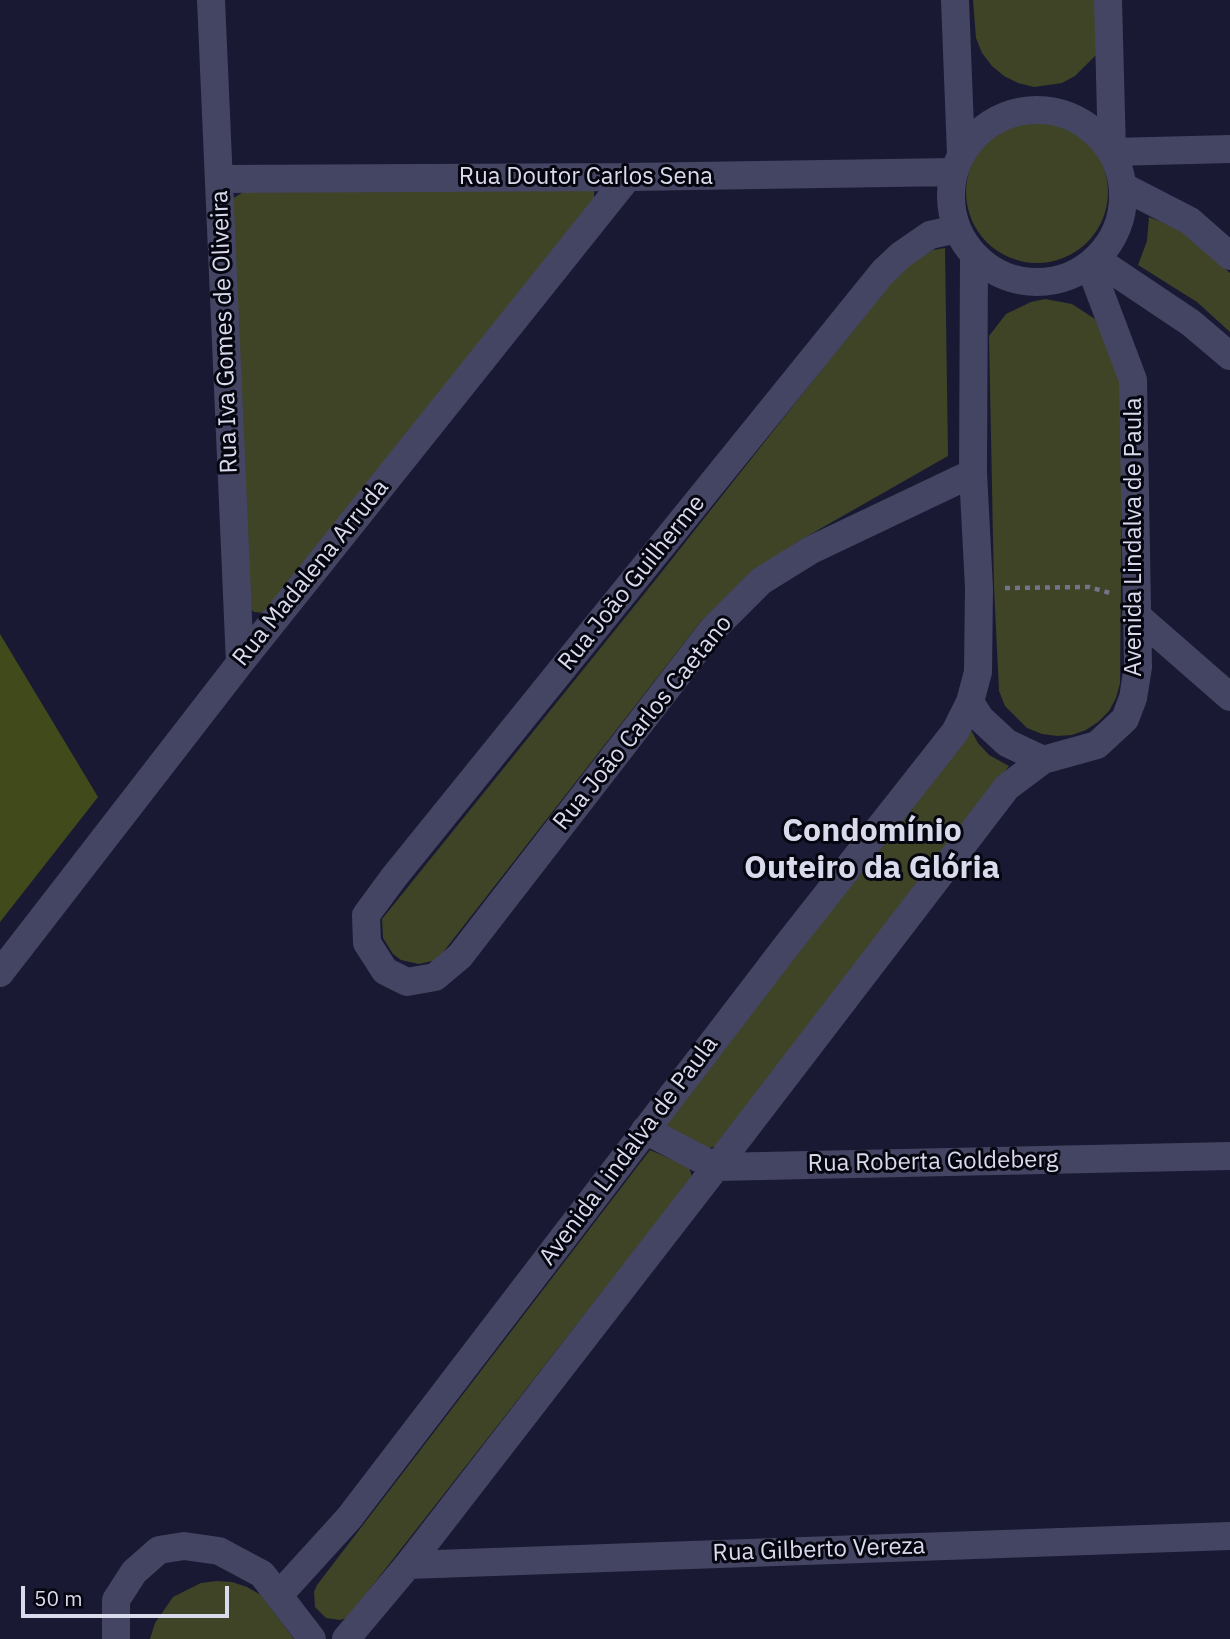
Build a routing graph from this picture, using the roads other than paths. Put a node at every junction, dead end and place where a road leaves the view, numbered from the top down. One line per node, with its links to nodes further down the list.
1 (211, 0): 8 (street, Rua Iva Gomes de Oliveira)
2 (955, 0): 6 (street)
3 (1108, 0): 5 (street)
4 (1230, 149): 5 (street)
5 (1112, 152): 6 (street); 9 (street)
6 (958, 163): 7 (street, Rua Doutor Carlos Sena); 10 (street)
7 (628, 177): 8 (street, Rua Doutor Carlos Sena); 17 (street, Rua Madalena Arruda)
8 (219, 179): 17 (street, Rua Iva Gomes de Oliveira)
9 (1124, 187): 12 (street); 13 (street)
10 (957, 229): 11 (street); 21 (street, Rua João Guilherme)
11 (974, 256): 13 (street); 15 (street, Avenida Lindalva de Paula)
12 (1230, 256)
13 (1094, 263): 14 (street); 16 (street, Avenida Lindalva de Paula)
14 (1230, 356)
15 (973, 473): 19 (street, Avenida Lindalva de Paula); 21 (street, Rua João Carlos Caetano)
16 (1136, 615): 18 (street); 20 (street, Avenida Lindalva de Paula)
17 (240, 663): 22 (street, Rua Madalena Arruda)
18 (1230, 697)
19 (970, 702): 20 (street); 23 (street, Avenida Lindalva de Paula)
20 (1043, 760): 25 (street, Avenida Lindalva de Paula)
21 (385, 971)
22 (0, 974)
23 (645, 1130): 25 (street, Rua Roberta Goldeberg); 28 (street, Avenida Lindalva de Paula)
24 (1230, 1156): 25 (street, Rua Roberta Goldeberg)
25 (716, 1167): 27 (street, Avenida Lindalva de Paula)
26 (1230, 1536): 27 (street, Rua Gilberto Vereza)
27 (408, 1565): 31 (street, Avenida Lindalva de Paula)
28 (279, 1595): 29 (street); 30 (street)
29 (116, 1639)
30 (312, 1639)
31 (346, 1639)

